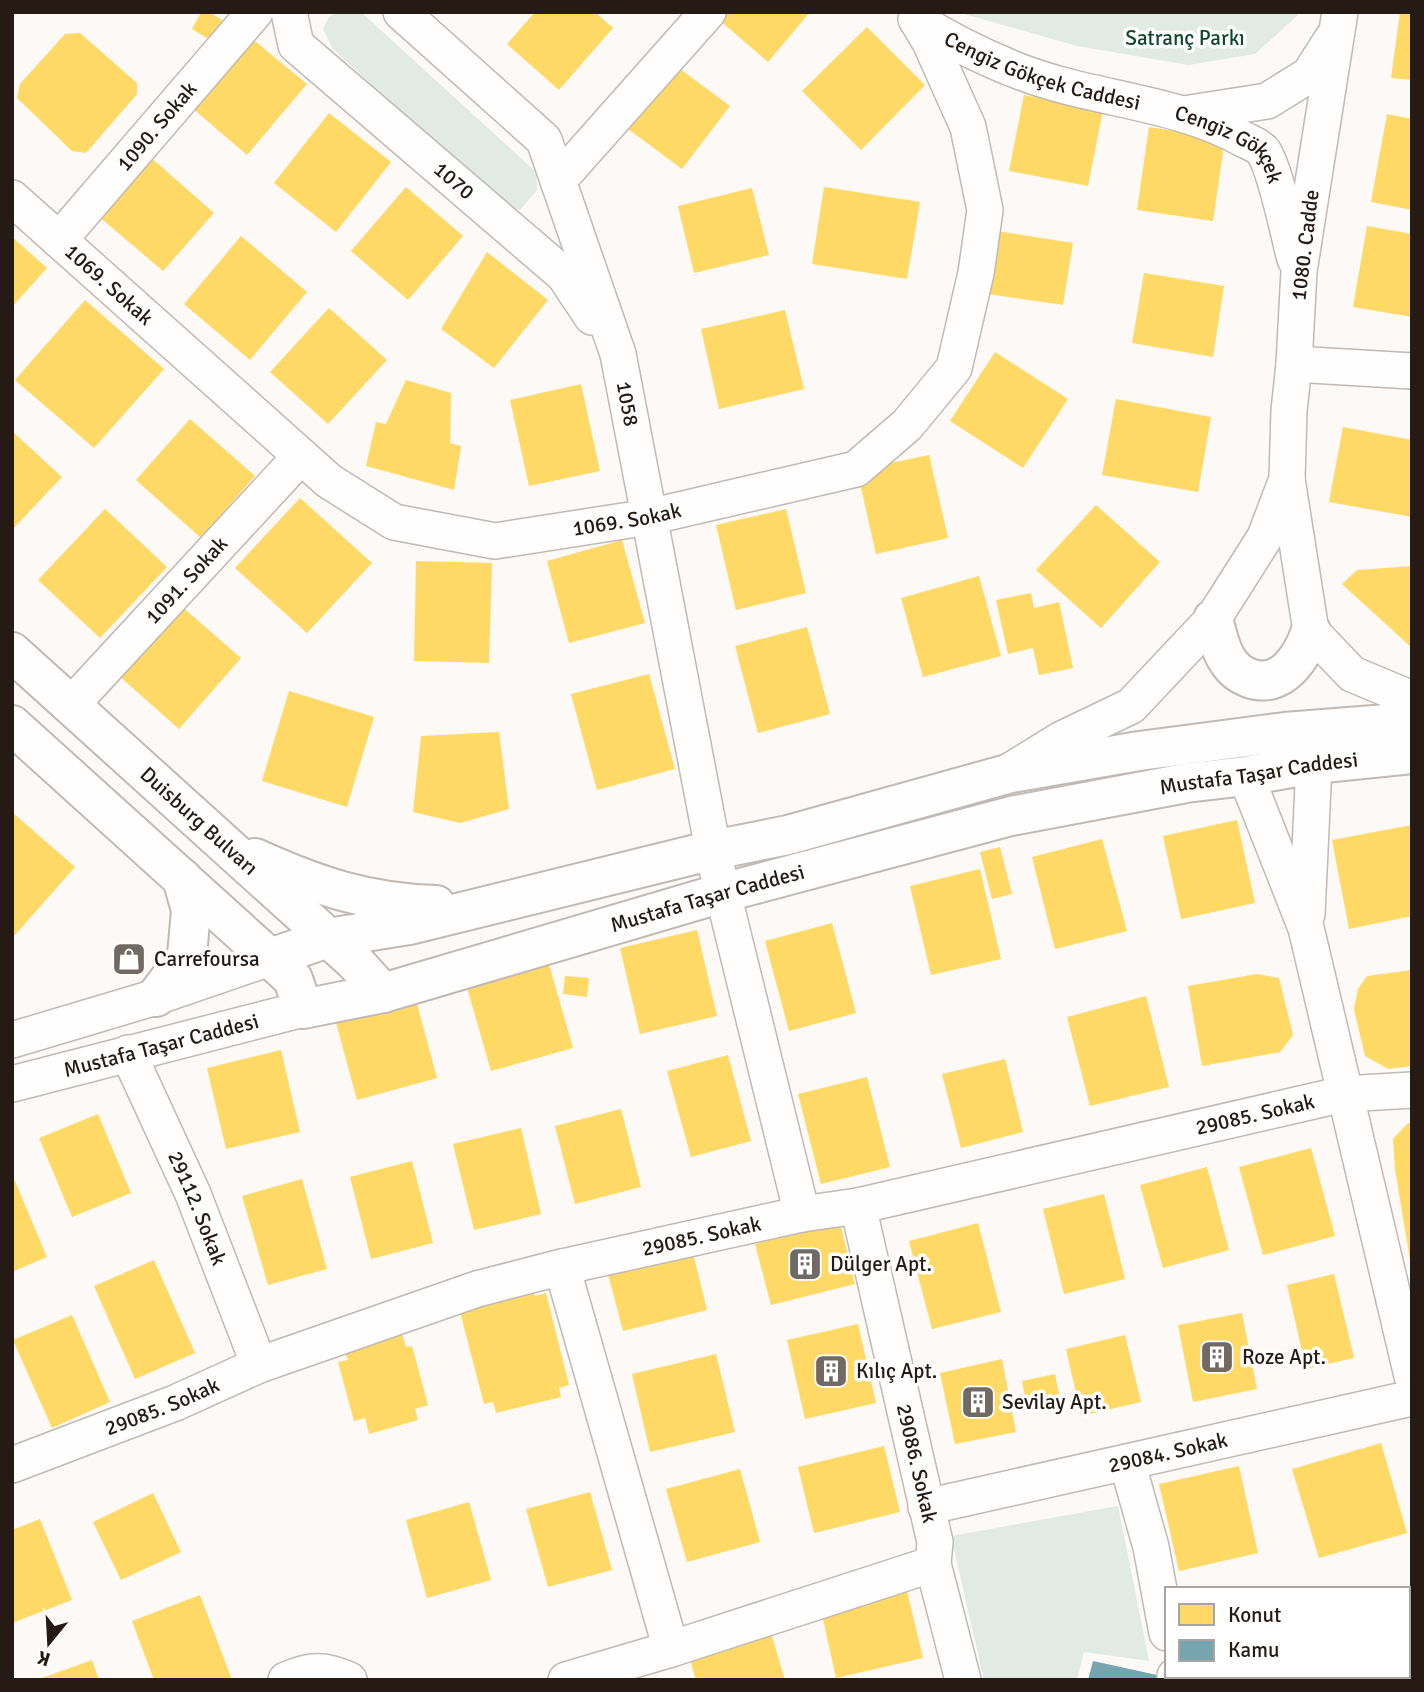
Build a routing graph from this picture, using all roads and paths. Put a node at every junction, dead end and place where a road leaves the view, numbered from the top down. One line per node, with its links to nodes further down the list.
1 (255, 12): 10 (street, 1090. Sokak)
2 (289, 12): 12 (street, 1070)
3 (401, 12): 8 (street, 1058)
4 (708, 12): 8 (street)
5 (913, 16): 7 (street, Cengiz Gökçek Caddesi); 17 (street, 1069. Sokak)
6 (1338, 22): 7 (street, Cengiz Gökçek); 11 (street, 1080. Cadde)
7 (1184, 114): 11 (street, Cengiz Gökçek)
8 (558, 181): 12 (street, 1058)
9 (12, 198): 10 (street, 1069. Sokak)
10 (59, 240): 15 (street, 1069. Sokak)
11 (1299, 271): 13 (street, 1080. Cadde)
12 (618, 354): 17 (street, 1058)
13 (1294, 364): 14 (street); 16 (street, 1080. Cadde)
14 (1412, 371)
15 (301, 456): 17 (street, 1069. Sokak); 22 (street, 1091. Sokak)
16 (1287, 479): 18 (street); 19 (street)
17 (649, 517): 30 (street, 1058)
18 (1213, 619): 19 (main road); 27 (street)
19 (1311, 631): 21 (street)
20 (12, 652): 22 (main road, Duisburg Bulvarı)
21 (1412, 699)
22 (71, 705): 29 (main road, Duisburg Bulvarı)
23 (1412, 722): 27 (main road, Mustafa Taşar Caddesi)
24 (12, 725): 31 (main road)
25 (1412, 754): 26 (main road, Mustafa Taşar Caddesi)
26 (1314, 764): 28 (main road, Mustafa Taşar Caddesi); 33 (street)
27 (1002, 775): 30 (main road, Mustafa Taşar Caddesi)
28 (1246, 776): 30 (main road, Mustafa Taşar Caddesi); 33 (street)
29 (224, 843): 32 (main road); 34 (main road, Duisburg Bulvarı)
30 (717, 869): 32 (main road, Mustafa Taşar Caddesi); 36 (main road, Mustafa Taşar Caddesi); 45 (street)
31 (182, 878): 35 (main road); 37 (main road)
32 (483, 906): 34 (main road, Mustafa Taşar Caddesi)
33 (1306, 928): 43 (street)
34 (328, 938): 35 (main road, Mustafa Taşar Caddesi); 36 (main road, Duisburg Bulvarı)
35 (270, 958): 37 (street, Mustafa Taşar Caddesi); 38 (main road)
36 (383, 993): 38 (main road, Mustafa Taşar Caddesi)
37 (156, 997): 39 (street, Mustafa Taşar Caddesi)
38 (303, 1009): 40 (street, Mustafa Taşar Caddesi)
39 (12, 1040)
40 (128, 1053): 41 (street, Mustafa Taşar Caddesi); 48 (street, 29112. Sokak)
41 (12, 1084)
42 (1412, 1090): 43 (street, 29085. Sokak)
43 (1344, 1094): 44 (street, 29085. Sokak); 47 (street)
44 (858, 1206): 45 (street, 29085. Sokak); 53 (street, 29086. Sokak)
45 (802, 1214): 46 (street, 29085. Sokak)
46 (562, 1267): 48 (street, 29085. Sokak); 56 (street)
47 (1405, 1319): 49 (street)
48 (259, 1365): 52 (street, 29085. Sokak)
49 (1412, 1376)
50 (1412, 1398): 51 (street, 29084. Sokak)
51 (1126, 1462): 53 (street, 29084. Sokak); 55 (street)
52 (12, 1465)
53 (926, 1507): 54 (street, 29086. Sokak)
54 (933, 1564): 56 (street); 60 (street, 29086. Sokak)
55 (1165, 1622)
56 (662, 1661): 59 (street)
57 (286, 1680): 58 (street)
58 (349, 1680)
59 (566, 1680)
60 (963, 1680)

